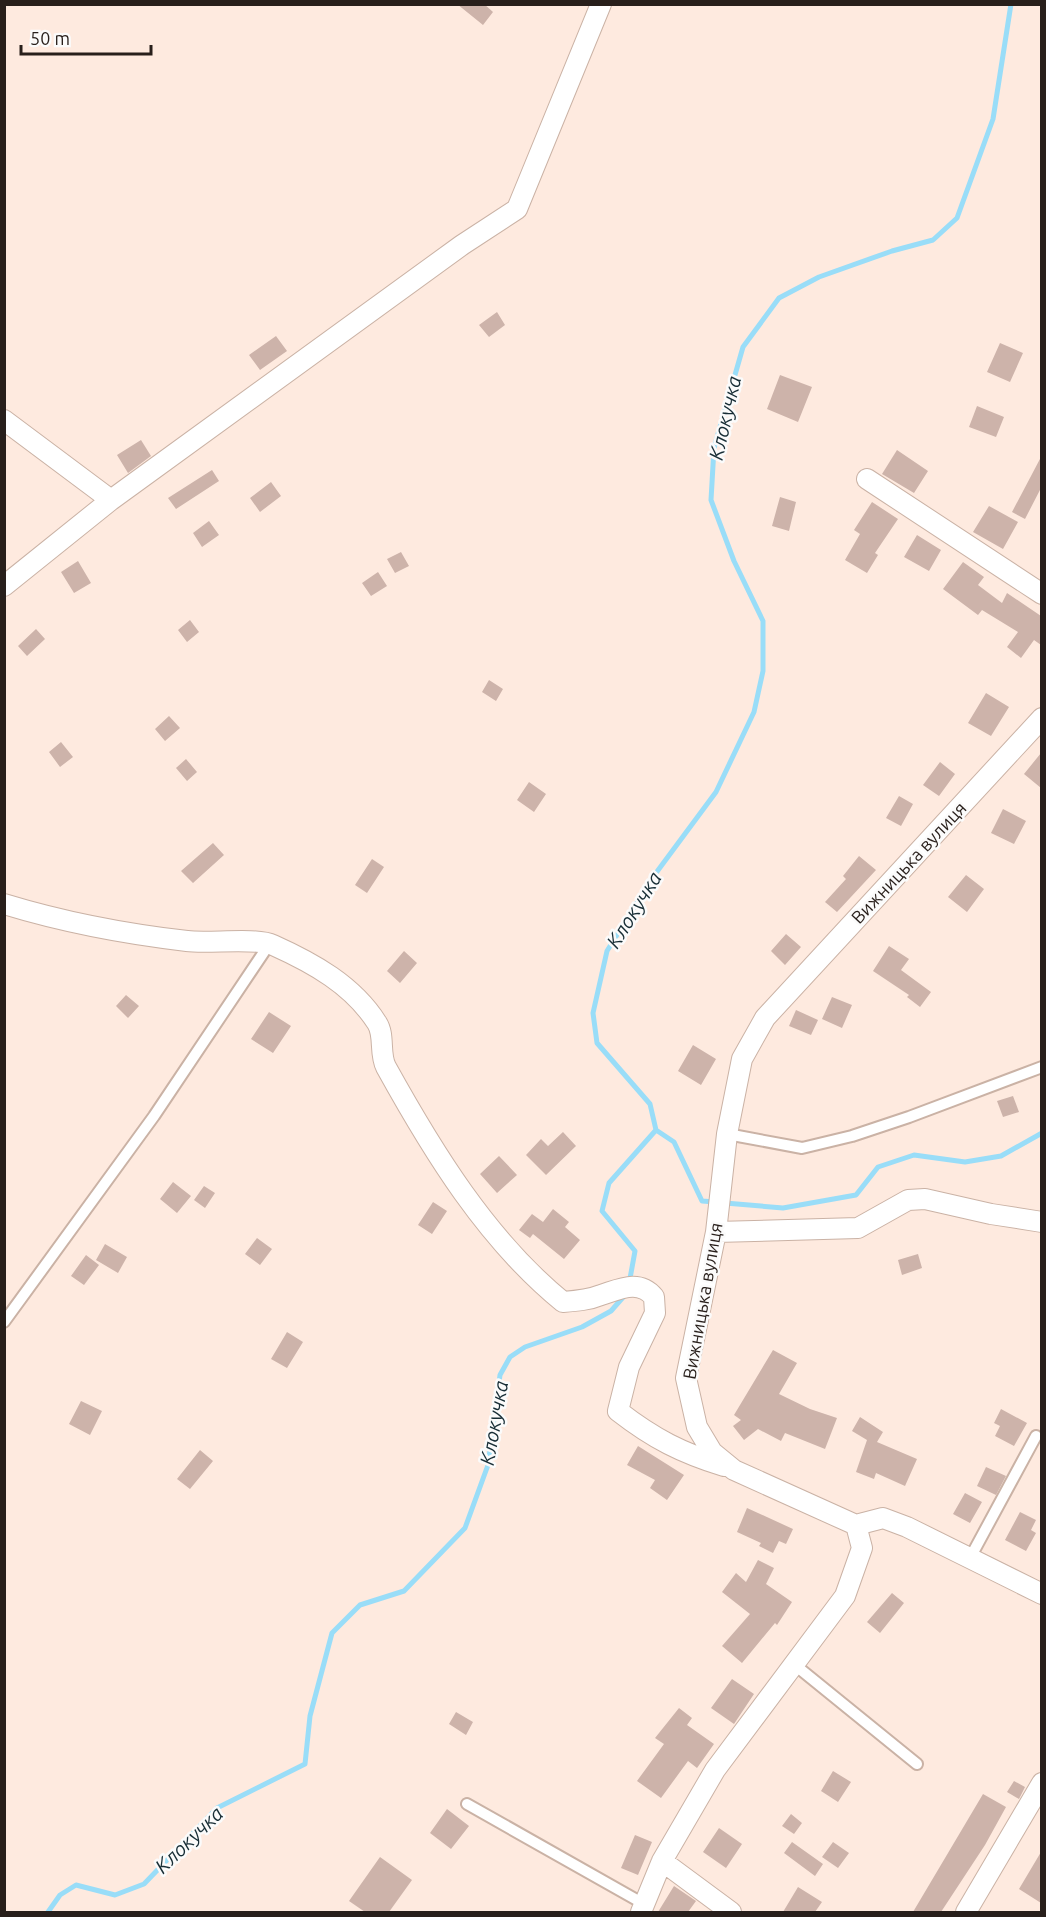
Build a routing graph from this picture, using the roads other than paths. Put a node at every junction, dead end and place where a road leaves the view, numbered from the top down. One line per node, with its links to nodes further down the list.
1 (601, 4): 4 (street)
2 (4, 420): 4 (street)
3 (867, 479): 6 (street)
4 (111, 500): 5 (street)
5 (4, 586)
6 (1041, 594)
7 (1041, 718): 11 (street, Вижницька вулиця)
8 (4, 904): 9 (street)
9 (270, 943): 14 (lane); 16 (street)
10 (1041, 1067): 11 (lane)
11 (727, 1134): 13 (street, Вижницька вулиця)
12 (1041, 1222): 13 (street)
13 (717, 1226): 16 (street, Вижницька вулиця)
14 (4, 1322)
15 (1036, 1436): 18 (lane)
16 (735, 1470): 17 (street, Вижницька вулиця)
17 (856, 1525): 18 (street); 20 (street)
18 (970, 1558): 19 (street)
19 (1041, 1594)
20 (795, 1665): 21 (lane); 24 (street)
21 (917, 1764)
22 (1041, 1783): 27 (street)
23 (467, 1804): 25 (lane)
24 (662, 1862): 25 (street); 26 (street)
25 (643, 1908)
26 (731, 1912)
27 (966, 1912)

